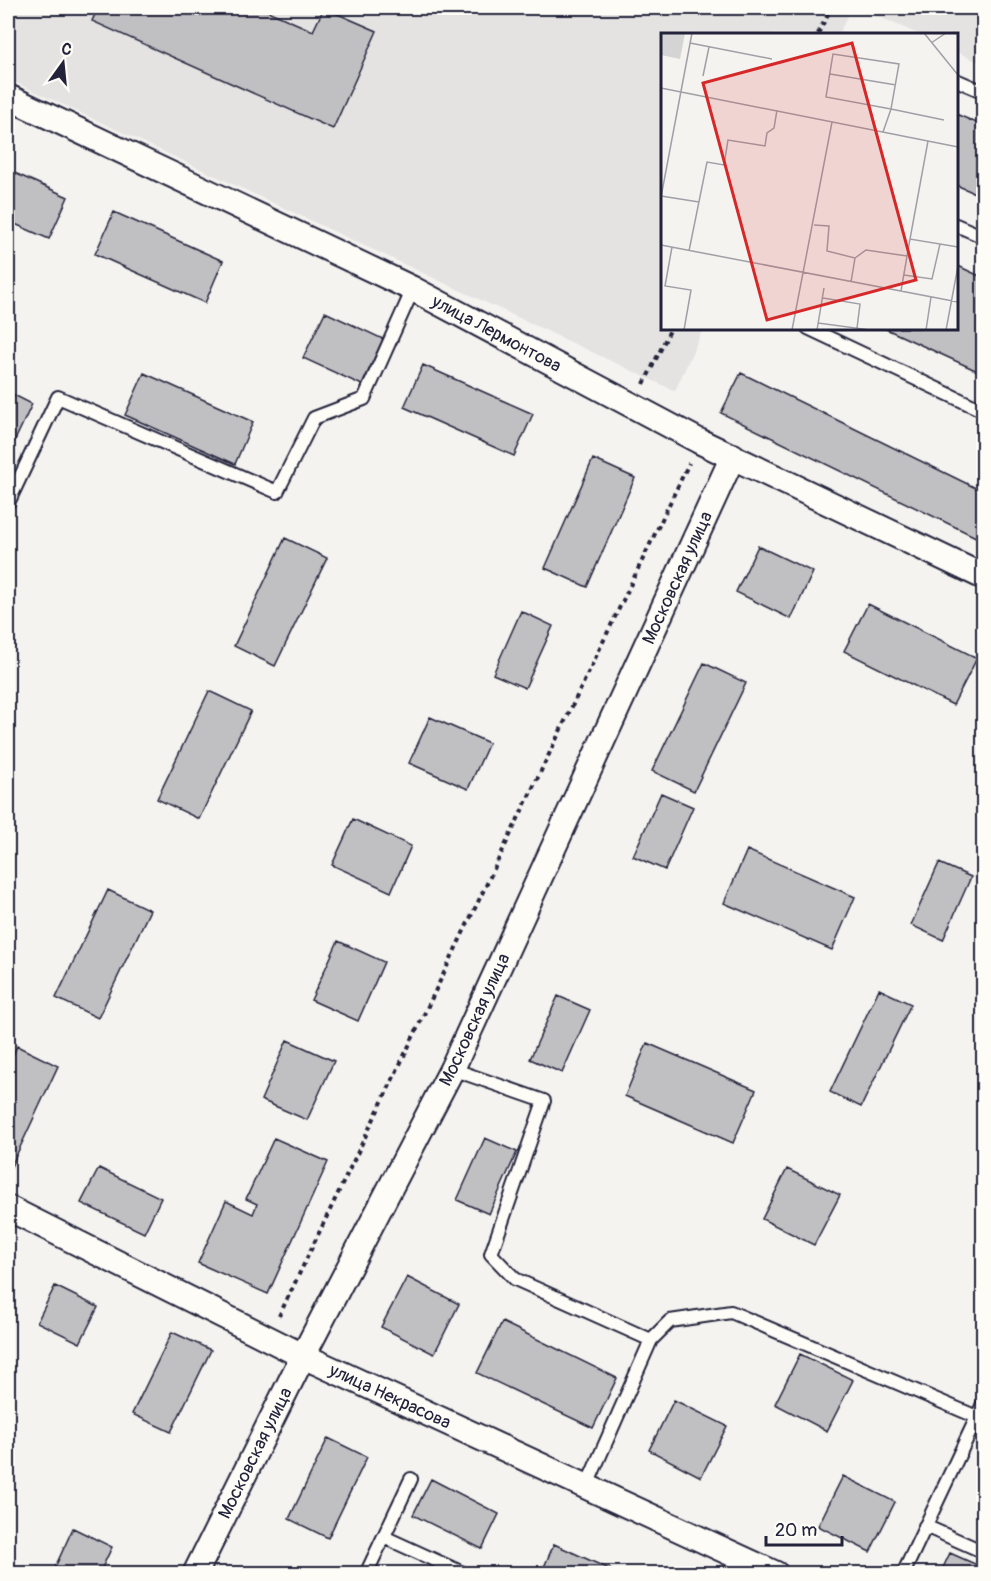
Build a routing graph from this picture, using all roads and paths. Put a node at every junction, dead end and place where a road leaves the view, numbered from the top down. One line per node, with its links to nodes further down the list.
1 (831, 8): 2 (path)
2 (818, 33)
3 (958, 80): 4 (lane)
4 (984, 92)
5 (8, 97): 8 (street, улица Лермонтова)
6 (958, 225): 7 (lane)
7 (984, 237)
8 (413, 289): 11 (street, улица Лермонтова); 15 (lane)
9 (670, 330): 11 (path)
10 (812, 330): 12 (lane)
11 (633, 406): 13 (street, улица Лермонтова)
12 (984, 411)
13 (699, 441): 14 (street, улица Лермонтова); 19 (path)
14 (733, 456): 16 (street, улица Лермонтова); 17 (street, Московская улица)
15 (8, 503)
16 (984, 577)
17 (452, 1069): 20 (lane); 21 (street, Московская улица)
18 (8, 1208): 19 (street, улица Некрасова)
19 (268, 1339): 21 (street, улица Некрасова)
20 (651, 1340): 23 (lane); 25 (lane)
21 (303, 1356): 25 (street, улица Некрасова); 29 (street, Московская улица)
22 (984, 1402): 23 (lane)
23 (977, 1417): 26 (lane)
24 (411, 1479): 27 (lane)
25 (587, 1485): 32 (street, улица Некрасова)
26 (925, 1526): 28 (lane); 33 (lane)
27 (384, 1537): 30 (lane); 31 (lane)
28 (984, 1552)
29 (195, 1574)
30 (366, 1574)
31 (465, 1574)
32 (776, 1574)
33 (903, 1574)

